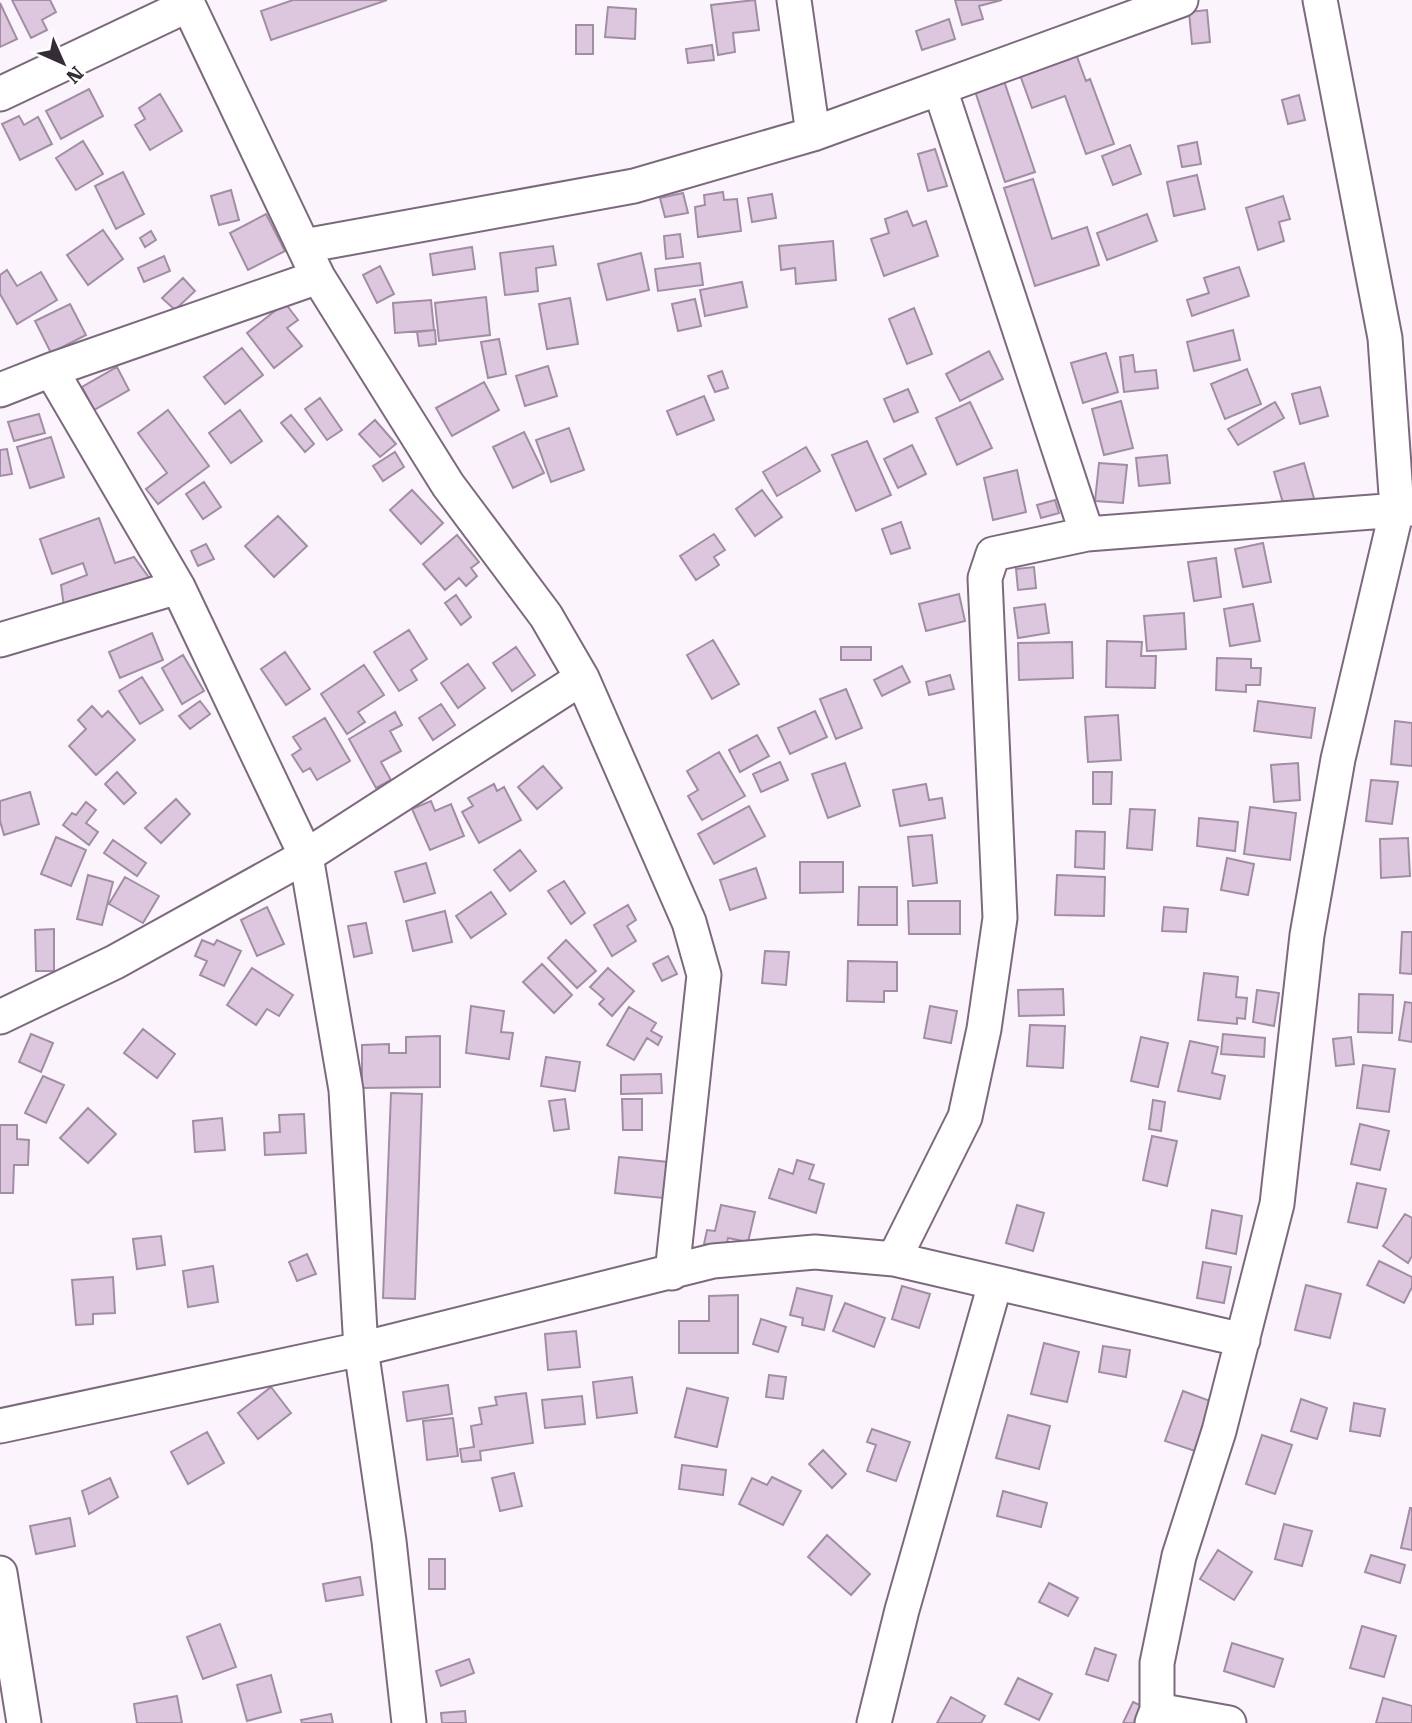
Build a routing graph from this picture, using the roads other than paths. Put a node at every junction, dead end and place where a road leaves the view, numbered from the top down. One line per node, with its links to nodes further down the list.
1 (794, 0): 7 (street)
2 (1181, 0): 5 (street)
3 (1320, 0): 12 (street)
4 (187, 2): 6 (street); 8 (street)
5 (940, 89): 7 (street); 13 (street)
6 (0, 94)
7 (813, 134): 8 (street)
8 (304, 246): 9 (street)
9 (318, 277): 10 (street); 16 (street)
10 (51, 370): 11 (street); 14 (street)
11 (0, 390)
12 (1404, 509): 13 (street); 22 (street)
13 (1087, 534): 19 (street)
14 (178, 587): 15 (street); 17 (street)
15 (0, 639)
16 (582, 678): 17 (street); 20 (street)
17 (306, 856): 18 (street); 23 (street)
18 (0, 1017)
19 (894, 1259): 20 (street); 21 (street)
20 (672, 1273): 23 (street)
21 (995, 1284): 22 (street); 29 (street)
22 (1243, 1340): 26 (street)
23 (360, 1349): 24 (street); 28 (street)
24 (0, 1426)
25 (0, 1573): 27 (street)
26 (1154, 1716): 30 (street)
27 (24, 1723)
28 (409, 1723)
29 (874, 1723)
30 (1229, 1723)

